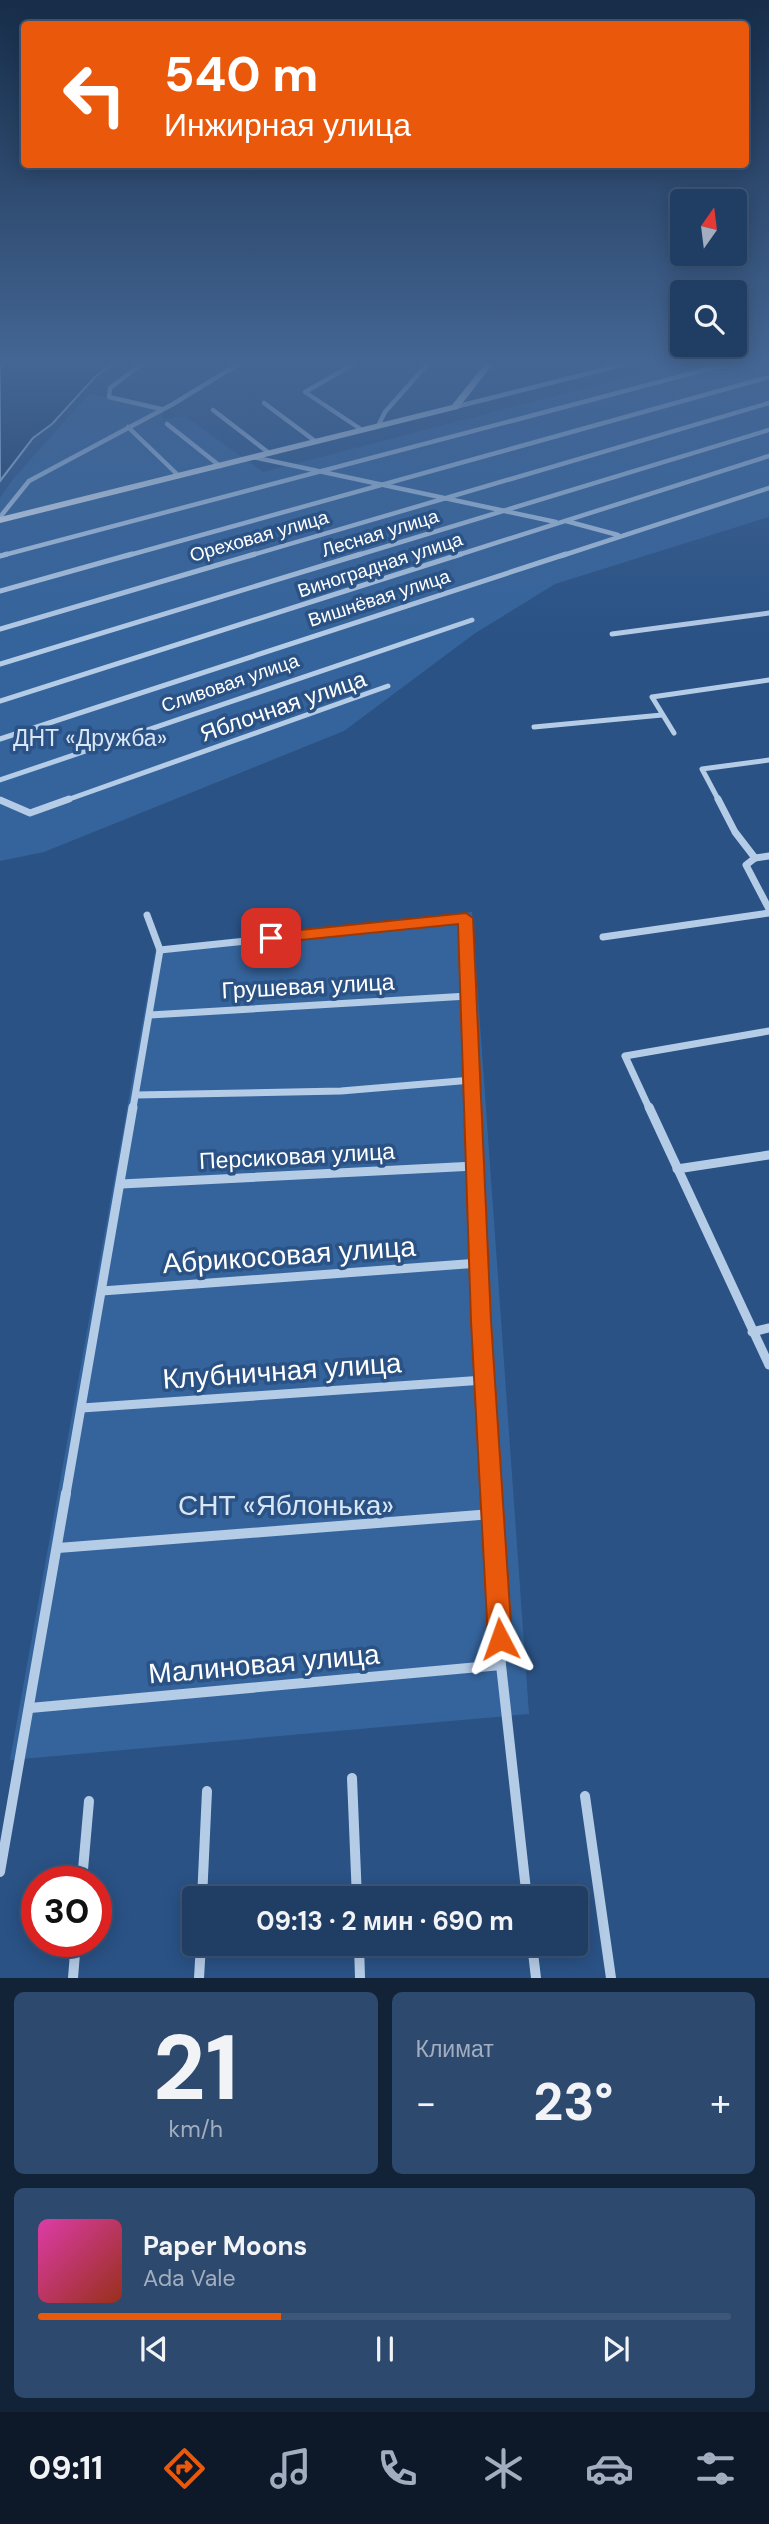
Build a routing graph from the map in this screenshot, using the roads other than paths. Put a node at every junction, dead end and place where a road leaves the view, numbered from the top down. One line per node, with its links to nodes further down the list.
1 (81, 452): 18 (street)
2 (155, 452): 13 (street)
3 (203, 452): 11 (street)
4 (393, 452): 12 (street)
5 (498, 452): 14 (street)
6 (601, 452): 16 (street, Ореховая улица)
7 (692, 452): 17 (street, Лесная улица)
8 (269, 453): 10 (street)
9 (769, 456): 19 (street, Виноградная улица)
10 (253, 457): 11 (street); 12 (street)
11 (220, 466): 13 (street)
12 (318, 472): 14 (street); 21 (street)
13 (179, 476): 18 (street)
14 (381, 485): 16 (street); 22 (street)
15 (769, 488): 20 (street, Вишнёвая улица)
16 (445, 498): 17 (street); 25 (street, Ореховая улица)
17 (502, 510): 19 (street); 27 (street, Лесная улица)
18 (0, 519)
19 (563, 522): 20 (street); 30 (street, Виноградная улица)
20 (618, 536): 34 (street, Вишнёвая улица)
21 (0, 556)
22 (0, 591)
23 (769, 613): 26 (street)
24 (472, 620): 36 (street, Сливовая улица)
25 (0, 629)
26 (612, 634)
27 (0, 664)
28 (769, 680): 31 (street)
29 (388, 686): 37 (street, Яблочная улица)
30 (0, 701)
31 (662, 715): 32 (street); 33 (street)
32 (534, 727)
33 (674, 733)
34 (0, 739)
35 (769, 760): 39 (street)
36 (0, 780)
37 (0, 800)
38 (769, 856): 39 (street)
39 (755, 858): 40 (street)
40 (769, 911): 42 (street)
41 (147, 915): 43 (street)
42 (603, 937)
43 (160, 950): 44 (street); 45 (street)
44 (468, 996): 45 (street, Грушевая улица); 47 (street)
45 (150, 1015): 48 (street)
46 (769, 1031): 51 (street)
47 (472, 1080): 48 (street); 50 (street)
48 (136, 1095): 52 (street)
49 (769, 1155): 51 (street)
50 (475, 1166): 52 (street, Персиковая улица); 53 (street)
51 (677, 1169): 56 (street)
52 (121, 1184): 54 (street)
53 (479, 1263): 54 (street, Абрикосовая улица); 58 (street)
54 (102, 1291): 59 (street)
55 (769, 1328): 56 (street)
56 (752, 1332): 57 (street)
57 (769, 1365)
58 (484, 1380): 59 (street, Клубничная улица); 60 (street)
59 (82, 1408): 61 (street)
60 (492, 1514): 61 (street); 62 (street)
61 (58, 1548): 63 (street)
62 (502, 1665): 63 (street, Малиновая улица); 72 (street)
63 (30, 1708): 69 (street)
64 (352, 1778): 71 (street)
65 (206, 1791): 70 (street)
66 (585, 1796): 81 (street)
67 (89, 1801): 68 (street)
68 (83, 1866)
69 (0, 1872)
70 (202, 1886)
71 (356, 1886)
72 (526, 1886)
73 (201, 1956): 78 (street)
74 (359, 1956): 79 (street)
75 (533, 1956): 80 (street)
76 (75, 1957): 77 (street)
77 (73, 1978)
78 (200, 1978)
79 (360, 1978)
80 (536, 1978)
81 (611, 1978)

